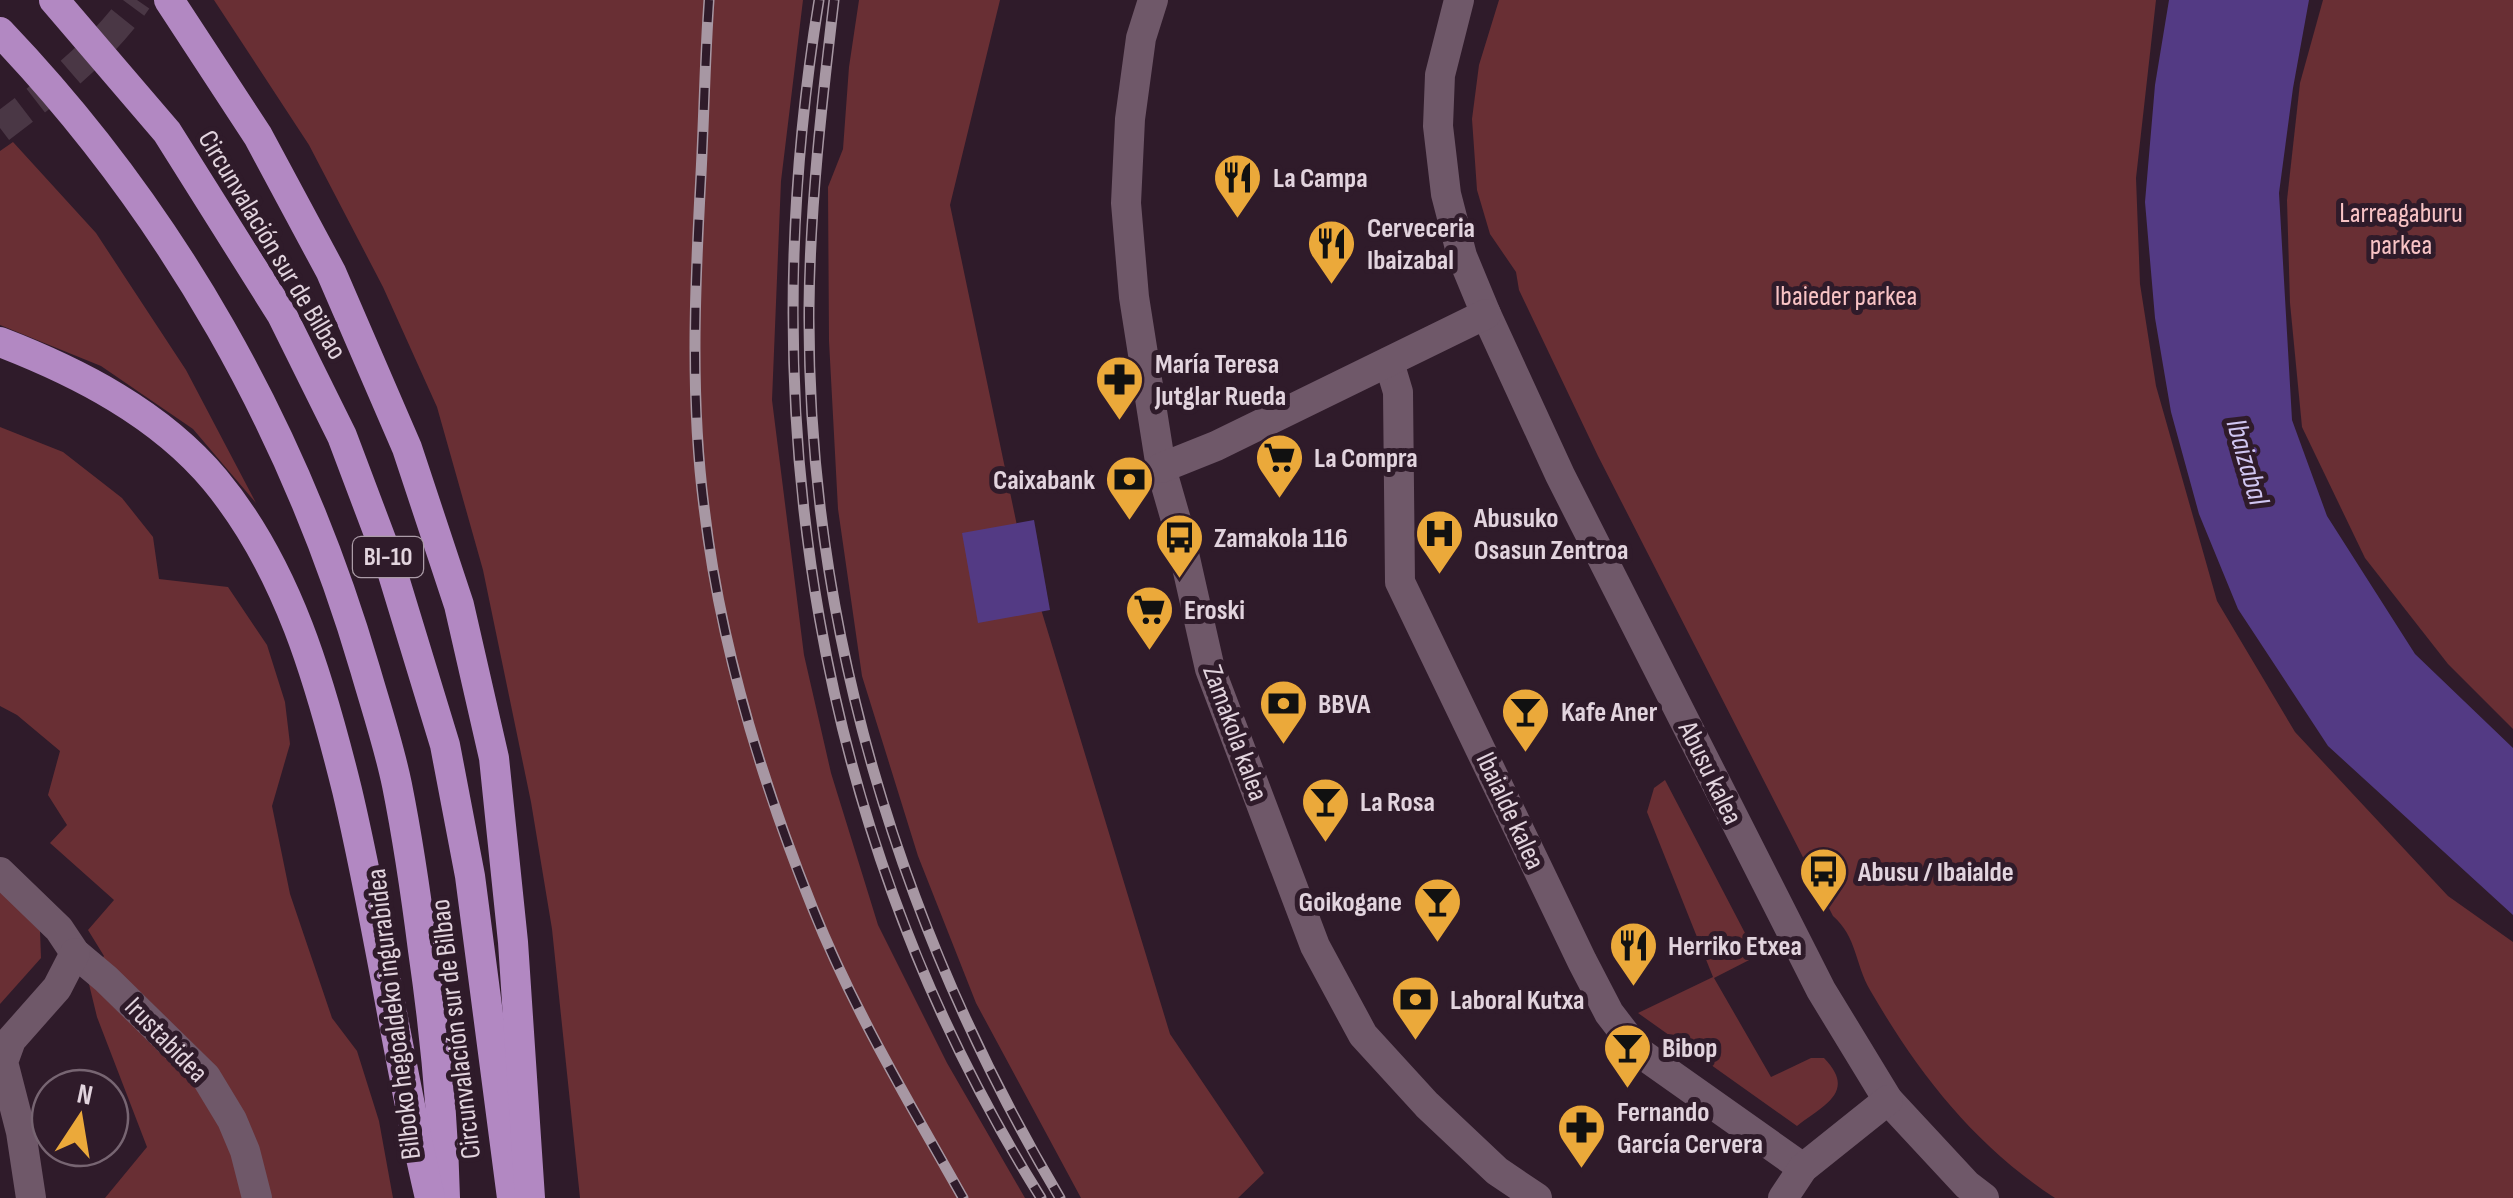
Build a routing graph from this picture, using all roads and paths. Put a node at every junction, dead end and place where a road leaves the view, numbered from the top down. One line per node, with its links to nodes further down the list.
1 (54, 0): 18 (highway, Circunvalación sur de Bilbao / BI-10)
2 (170, 0): 19 (highway)
3 (1152, 0): 9 (street, Zamakola kalea)
4 (1460, 0): 6 (street, Abusu kalea)
5 (0, 35): 17 (highway, Bilboko hegoaldeko ingurabidea / BI-10)
6 (1486, 314): 8 (street); 12 (street, Abusu kalea)
7 (0, 342): 16 (highway)
8 (1389, 362): 9 (street); 13 (street, Ibaialde kalea)
9 (1161, 468): 20 (street, Zamakola kalea)
10 (0, 872): 11 (street, Irustabidea)
11 (75, 953): 14 (street); 15 (street, Irustabidea)
12 (1888, 1100): 13 (street); 22 (street, Abusu kalea)
13 (1803, 1168): 21 (street)
14 (31, 1198)
15 (257, 1198)
16 (430, 1198)
17 (445, 1198)
18 (512, 1198)
19 (530, 1198)
20 (1537, 1198)
21 (1782, 1198)
22 (1984, 1198)

